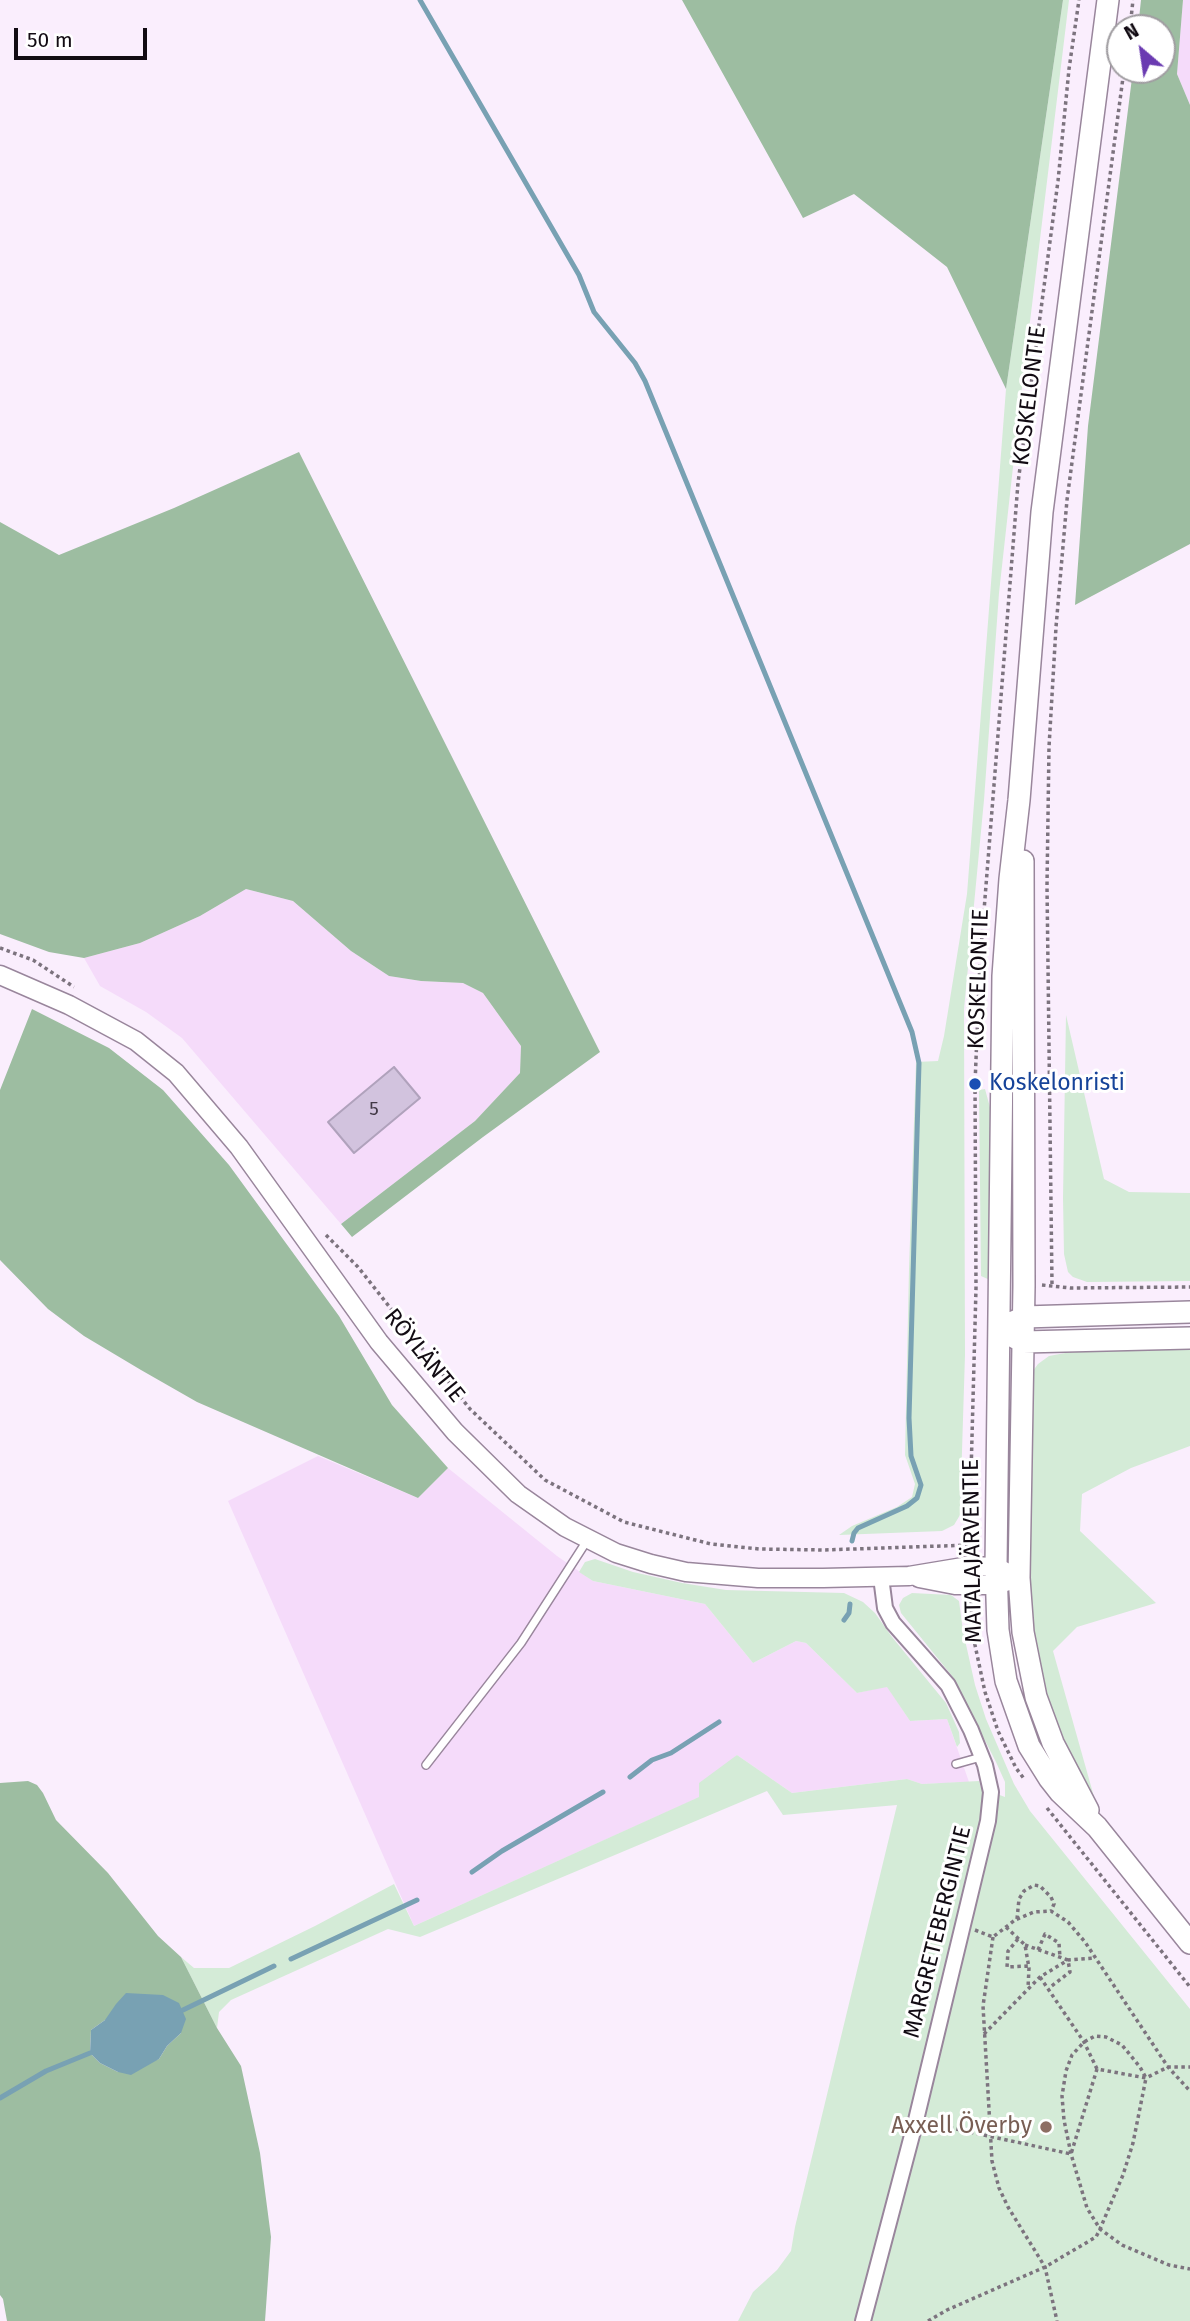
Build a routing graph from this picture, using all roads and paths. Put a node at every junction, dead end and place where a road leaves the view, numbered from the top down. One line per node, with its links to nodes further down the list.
1 (1079, 0): 8 (path)
2 (1108, 0): 4 (main road, KOSKELONTIE)
3 (1122, 84): 9 (path)
4 (1019, 800): 11 (main road, KOSKELONTIE); 12 (main road, KOSKELONTIE)
5 (0, 948): 7 (path)
6 (0, 975): 15 (street, RÖYLÄNTIE)
7 (79, 990)
8 (322, 1231)
9 (1190, 1287)
10 (1190, 1312): 11 (main road)
11 (1024, 1317): 12 (main road); 14 (main road, MATALAJÄRVENTIE)
12 (999, 1329): 14 (main road); 16 (main road, MATALAJÄRVENTIE)
13 (1190, 1338): 14 (main road)
14 (1023, 1342): 18 (main road, MATALAJÄRVENTIE)
15 (588, 1539): 17 (street, RÖYLÄNTIE); 21 (lane)
16 (996, 1576): 17 (street, RÖYLÄNTIE); 18 (street, RÖYLÄNTIE); 22 (main road, MATALAJÄRVENTIE)
17 (881, 1577): 19 (street, MARGRETEBERGINTIE)
18 (1019, 1578): 22 (main road, MATALAJÄRVENTIE)
19 (982, 1757): 20 (lane); 25 (street, MARGRETEBERGINTIE)
20 (956, 1764)
21 (426, 1765)
22 (1097, 1827): 29 (main road, MATALAJÄRVENTIE)
23 (1051, 1911): 24 (path); 24 (path); 33 (path)
24 (1017, 1919): 26 (path)
25 (962, 1926): 27 (path); 46 (street, MARGRETEBERGINTIE)
26 (1005, 1927): 27 (path); 28 (path)
27 (993, 1937): 39 (path)
28 (1018, 1939): 30 (path); 35 (path)
29 (1190, 1943)
30 (1025, 1945): 31 (path); 35 (path)
31 (1038, 1950): 32 (path); 32 (path)
32 (1060, 1958): 34 (path)
33 (1096, 1958): 34 (path); 41 (path)
34 (1068, 1960): 36 (path); 37 (path)
35 (1028, 1966): 38 (path)
36 (1040, 1977): 37 (path); 38 (path)
37 (1048, 1989): 40 (path)
38 (1028, 1990): 39 (path)
39 (984, 2034): 47 (path)
40 (1084, 2042): 43 (path); 44 (path); 48 (path)
41 (1168, 2067): 42 (path); 44 (path); 45 (path)
42 (1190, 2067)
43 (1097, 2069): 44 (path); 48 (path)
44 (1146, 2078): 49 (path)
45 (1190, 2091)
46 (916, 2120): 47 (path); 52 (street, MARGRETEBERGINTIE)
47 (989, 2135): 48 (path); 50 (path)
48 (1071, 2154): 49 (path)
49 (1100, 2229): 50 (path); 51 (path)
50 (1045, 2267): 53 (path); 54 (path)
51 (1190, 2269)
52 (863, 2321)
53 (928, 2321)
54 (1058, 2321)

